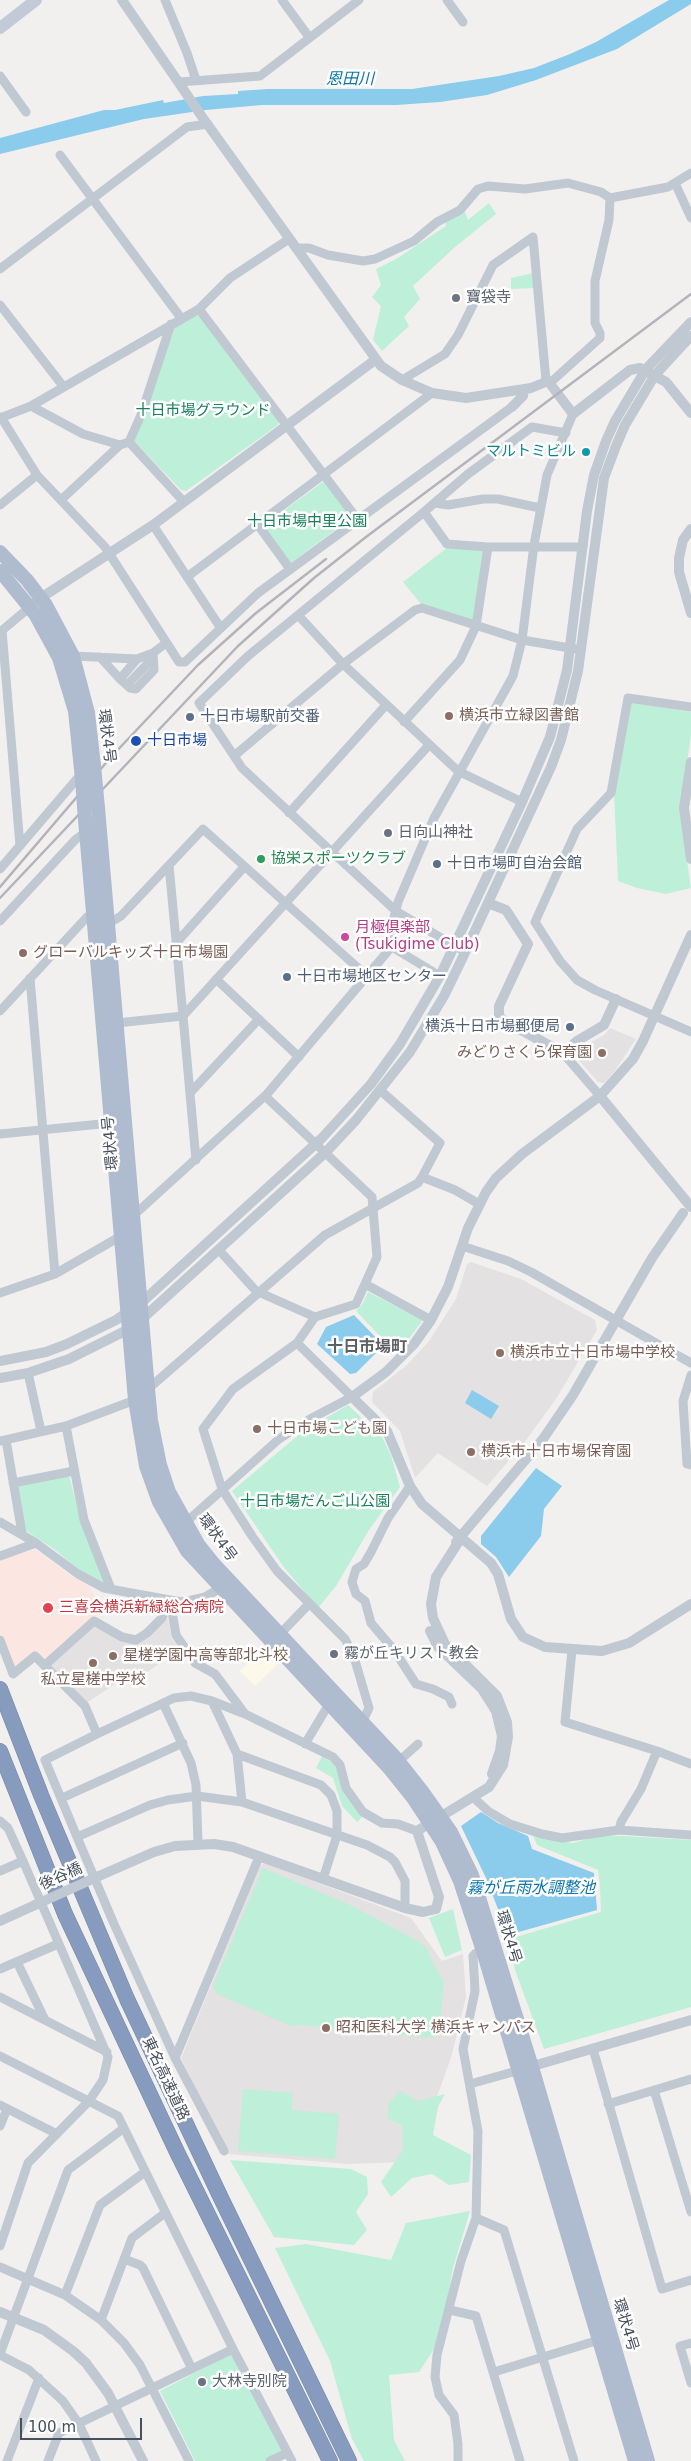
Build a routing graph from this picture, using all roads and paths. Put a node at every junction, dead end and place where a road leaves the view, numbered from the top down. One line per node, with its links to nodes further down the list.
1 (36, 0): 8 (main road)
2 (122, 0): 12 (street)
3 (165, 0): 11 (street)
4 (282, 0): 9 (street)
5 (359, 0): 9 (street)
6 (447, 0): 7 (street)
7 (463, 22)
8 (0, 28)
9 (309, 37): 11 (street)
10 (0, 76): 13 (street)
11 (196, 80): 12 (street)
12 (180, 85): 14 (street)
13 (26, 112)
14 (207, 122): 19 (street); 21 (street)
15 (60, 155): 19 (street)
16 (691, 173): 17 (street)
17 (675, 184): 18 (street); 20 (street)
18 (610, 198): 21 (street); 33 (street)
19 (92, 200): 22 (street); 25 (street)
20 (691, 218)
21 (292, 244): 24 (street); 29 (street)
22 (0, 269)
23 (0, 305): 34 (street)
24 (199, 309): 25 (street); 43 (street)
25 (181, 318): 27 (street)
26 (691, 322): 30 (street)
27 (171, 324): 34 (street); 45 (street)
28 (691, 336): 31 (street)
29 (375, 360): 32 (street); 43 (street)
30 (646, 370): 31 (street); 41 (street); 60 (street)
31 (655, 375): 37 (street); 75 (street)
32 (402, 380): 33 (street); 36 (street)
33 (548, 382): 35 (street); 41 (street)
34 (63, 386): 38 (street)
35 (524, 389): 36 (street); 39 (street)
36 (432, 393): 46 (street)
37 (687, 400): 40 (street)
38 (32, 406): 42 (street); 45 (street)
39 (512, 407): 54 (street)
40 (691, 413)
41 (573, 414): 44 (street)
42 (1, 418): 47 (street)
43 (287, 426): 46 (street); 49 (street)
44 (566, 433): 50 (street); 52 (street)
45 (125, 444): 48 (street); 49 (street)
46 (325, 474): 54 (street); 56 (street)
47 (38, 475): 48 (street); 51 (street)
48 (62, 499): 62 (street)
49 (184, 502): 55 (street)
50 (435, 503): 52 (street); 53 (street)
51 (0, 505)
52 (540, 508): 58 (street)
53 (424, 512): 59 (street); 68 (street)
54 (358, 520): 63 (street)
55 (154, 525): 62 (street); 65 (street)
56 (258, 525): 63 (street); 65 (street)
57 (691, 529): 67 (street)
58 (534, 545): 59 (street); 60 (street); 72 (street)
59 (488, 547): 70 (street)
60 (583, 547): 74 (street)
61 (0, 552): 66 (main road, 環状4号)
62 (109, 553): 66 (street); 73 (street)
63 (290, 569): 69 (street)
64 (0, 571): 66 (main road, 環状4号)
65 (187, 577): 69 (street)
66 (35, 602): 71 (street); 76 (main road, 環状4号); 89 (main road, 環状4号)
67 (691, 613)
68 (298, 615): 80 (street); 86 (street)
69 (220, 626): 73 (street)
70 (476, 626): 72 (street); 80 (street); 84 (street)
71 (1, 631): 93 (street)
72 (522, 640): 74 (street); 88 (street)
73 (166, 643): 77 (street)
74 (570, 648): 75 (street); 90 (street)
75 (581, 650): 99 (street)
76 (73, 656): 78 (street); 89 (main road, 環状4号)
77 (151, 656): 79 (street); 81 (street)
78 (100, 657): 79 (street); 81 (street)
79 (137, 659): 81 (street)
80 (343, 664): 82 (street); 86 (street)
81 (123, 682)
82 (386, 705): 84 (street); 91 (street)
83 (691, 708): 116 (street)
84 (404, 722): 85 (street)
85 (429, 745): 88 (street); 94 (street)
86 (234, 756): 91 (street)
87 (691, 762): 95 (street)
88 (458, 771): 90 (street); 103 (street)
89 (86, 773): 92 (main road, 環状4号, bridge); 93 (street); 106 (main road, 環状4号, bridge)
90 (522, 802): 96 (street)
91 (289, 812): 94 (street)
92 (86, 826): 104 (main road, 環状4号); 105 (street)
93 (20, 846): 100 (street)
94 (332, 852): 102 (street); 103 (street)
95 (691, 858)
96 (493, 862): 99 (street); 109 (street)
97 (169, 865): 98 (street); 106 (street); 108 (street)
98 (244, 867): 102 (street); 108 (street)
99 (504, 868): 101 (street)
100 (0, 869)
101 (488, 903): 111 (street); 123 (street)
102 (284, 904): 112 (street); 115 (street)
103 (396, 912): 109 (street); 113 (street)
104 (94, 913): 114 (street); 129 (main road, 環状4号)
105 (0, 922)
106 (108, 924): 121 (main road, 環状4号)
107 (691, 935): 119 (street)
108 (177, 942): 118 (street)
109 (454, 946): 111 (street); 113 (street)
110 (388, 951): 112 (street)
111 (465, 952): 125 (street)
112 (367, 976): 124 (street)
113 (440, 976): 132 (street)
114 (30, 978): 117 (street); 130 (street)
115 (216, 979): 118 (street); 120 (street)
116 (616, 998): 119 (street); 123 (street)
117 (0, 1011)
118 (183, 1016): 121 (street); 126 (street)
119 (655, 1016): 122 (street); 128 (street)
120 (259, 1019): 124 (street); 126 (street)
121 (117, 1023): 139 (main road, 環状4号)
122 (691, 1032)
123 (563, 1053): 128 (street)
124 (299, 1057): 127 (street)
125 (381, 1091): 133 (street); 135 (street)
126 (190, 1093): 134 (street)
127 (265, 1096): 132 (street); 134 (street)
128 (600, 1096): 136 (street); 138 (street)
129 (112, 1123): 130 (street); 140 (main road, 環状4号)
130 (43, 1130): 131 (street); 143 (street)
131 (0, 1134)
132 (317, 1143): 133 (street); 147 (street)
133 (326, 1152): 137 (street); 142 (street)
134 (196, 1160): 139 (street)
135 (422, 1177): 136 (street); 137 (street)
136 (479, 1204): 141 (street)
137 (373, 1208): 144 (street); 145 (street)
138 (687, 1210): 152 (street)
139 (133, 1216): 147 (main road, 環状4号)
140 (121, 1236): 143 (street); 148 (main road, 環状4号)
141 (462, 1246): 151 (street); 152 (street)
142 (219, 1250): 145 (street); 150 (street)
143 (55, 1274): 146 (street)
144 (365, 1284): 149 (street); 151 (street)
145 (259, 1292): 149 (street); 160 (street)
146 (0, 1293)
147 (141, 1303): 148 (street); 150 (main road, 環状4号)
148 (128, 1313): 153 (main road, 環状4号); 155 (street)
149 (315, 1317): 154 (street)
150 (142, 1319): 153 (street); 160 (main road, 環状4号)
151 (431, 1320): 161 (street)
152 (616, 1321): 156 (street); 174 (street)
153 (129, 1329): 157 (street); 162 (main road, 環状4号)
154 (297, 1343): 161 (street); 170 (street)
155 (0, 1361)
156 (691, 1363)
157 (28, 1373): 159 (street); 164 (street)
158 (691, 1376): 166 (street)
159 (0, 1378)
160 (148, 1389): 172 (main road, 環状4号)
161 (352, 1397): 169 (street); 170 (street)
162 (135, 1400): 163 (street); 172 (main road, 環状4号)
163 (66, 1426): 164 (street); 167 (street)
164 (41, 1431): 165 (street)
165 (3, 1440): 168 (street)
166 (691, 1465)
167 (74, 1471): 168 (street); 178 (street)
168 (13, 1483): 173 (street)
169 (410, 1486): 174 (street); 190 (street)
170 (222, 1489): 172 (street); 181 (street)
171 (0, 1522): 173 (street)
172 (180, 1528): 177 (main road, 環状4号)
173 (22, 1534): 175 (street)
174 (461, 1538): 184 (street); 203 (street)
175 (36, 1543): 176 (street); 178 (street)
176 (0, 1556)
177 (225, 1585): 179 (street); 182 (main road, 環状4号); 189 (main road, 環状4号)
178 (111, 1589): 179 (street)
179 (170, 1600): 185 (street); 191 (street)
180 (691, 1604): 184 (street)
181 (308, 1605): 182 (street); 192 (street)
182 (280, 1634): 192 (main road, 環状4号)
183 (0, 1640): 185 (street)
184 (572, 1650): 198 (street)
185 (45, 1665): 193 (street)
186 (0, 1689): 276 (highway, 東名高速道路)
187 (212, 1701): 188 (street); 191 (street); 199 (street)
188 (163, 1703): 193 (street); 194 (street)
189 (329, 1704): 195 (street); 206 (main road, 環状4号)
190 (452, 1704)
191 (245, 1714): 195 (street)
192 (362, 1723): 200 (main road, 環状4号)
193 (97, 1734): 204 (street)
194 (183, 1743): 202 (street); 204 (street)
195 (305, 1744): 209 (street)
196 (418, 1744): 200 (street)
197 (0, 1751): 275 (highway, 東名高速道路)
198 (657, 1751): 201 (street); 208 (street)
199 (237, 1754): 205 (street); 210 (street)
200 (399, 1761): 206 (main road, 環状4号)
201 (691, 1764)
202 (197, 1796): 205 (street); 212 (street); 213 (street)
203 (477, 1796): 206 (street); 208 (street)
204 (62, 1798): 212 (street)
205 (242, 1802): 210 (street)
206 (435, 1819): 209 (street); 221 (main road, 環状4号); 231 (main road, 環状4号)
207 (0, 1821): 215 (street)
208 (619, 1830): 211 (street)
209 (417, 1832): 218 (street, 後谷橋)
210 (337, 1835): 217 (street); 218 (street)
211 (691, 1836)
212 (77, 1837): 230 (street)
213 (198, 1843): 214 (street, 後谷橋); 219 (street, 後谷橋, bridge)
214 (258, 1856): 217 (street, 後谷橋); 230 (street)
215 (23, 1861): 216 (street); 220 (street)
216 (0, 1871)
217 (323, 1879): 218 (street, 後谷橋)
218 (405, 1908)
219 (0, 1921)
220 (58, 1944): 222 (street); 228 (street)
221 (483, 1951): 231 (main road, 環状4号); 233 (street)
222 (18, 1962): 223 (street); 225 (street)
223 (0, 1969)
224 (0, 1997): 225 (street)
225 (46, 2020): 228 (street)
226 (691, 2020): 227 (street)
227 (593, 2049): 231 (street); 236 (street)
228 (107, 2052): 235 (street)
229 (0, 2056): 235 (street)
230 (175, 2058): 241 (street)
231 (526, 2068): 233 (street); 256 (main road, 環状4号); 281 (main road, 環状4号)
232 (691, 2079): 234 (street)
233 (470, 2084): 245 (street)
234 (654, 2090): 236 (street); 243 (street)
235 (89, 2101): 239 (street); 240 (street)
236 (608, 2104): 250 (street)
237 (3, 2107): 238 (street); 240 (street)
238 (0, 2126)
239 (124, 2128): 242 (street); 249 (street)
240 (56, 2134): 246 (street)
241 (224, 2150)
242 (145, 2172): 244 (street); 251 (street)
243 (691, 2212)
244 (165, 2214): 247 (street); 258 (street)
245 (476, 2218): 252 (street); 260 (street)
246 (0, 2246)
247 (124, 2259): 255 (street); 261 (street)
248 (0, 2266): 249 (street)
249 (29, 2278): 251 (street); 254 (street)
250 (691, 2280)
251 (66, 2295): 255 (street)
252 (450, 2310): 262 (street); 277 (street)
253 (0, 2312): 254 (street)
254 (14, 2317): 259 (street); 266 (street)
255 (101, 2320): 265 (street)
256 (599, 2340): 260 (street); 280 (main road, 環状4号)
257 (691, 2343): 264 (street)
258 (233, 2349): 261 (street); 268 (street)
259 (0, 2355): 263 (street)
260 (542, 2357): 262 (street); 279 (street)
261 (192, 2369): 265 (street)
262 (494, 2372): 278 (street)
263 (39, 2378): 267 (street); 269 (street)
264 (691, 2383)
265 (153, 2388): 266 (street); 273 (street)
266 (116, 2406): 267 (street); 272 (street)
267 (79, 2424): 270 (street); 271 (street)
268 (290, 2457): 274 (street)
269 (7, 2461)
270 (48, 2461)
271 (96, 2461)
272 (143, 2461)
273 (189, 2461)
274 (270, 2461)
275 (330, 2461)
276 (349, 2461)
277 (458, 2461)
278 (520, 2461)
279 (574, 2461)
280 (635, 2461)
281 (648, 2461)

